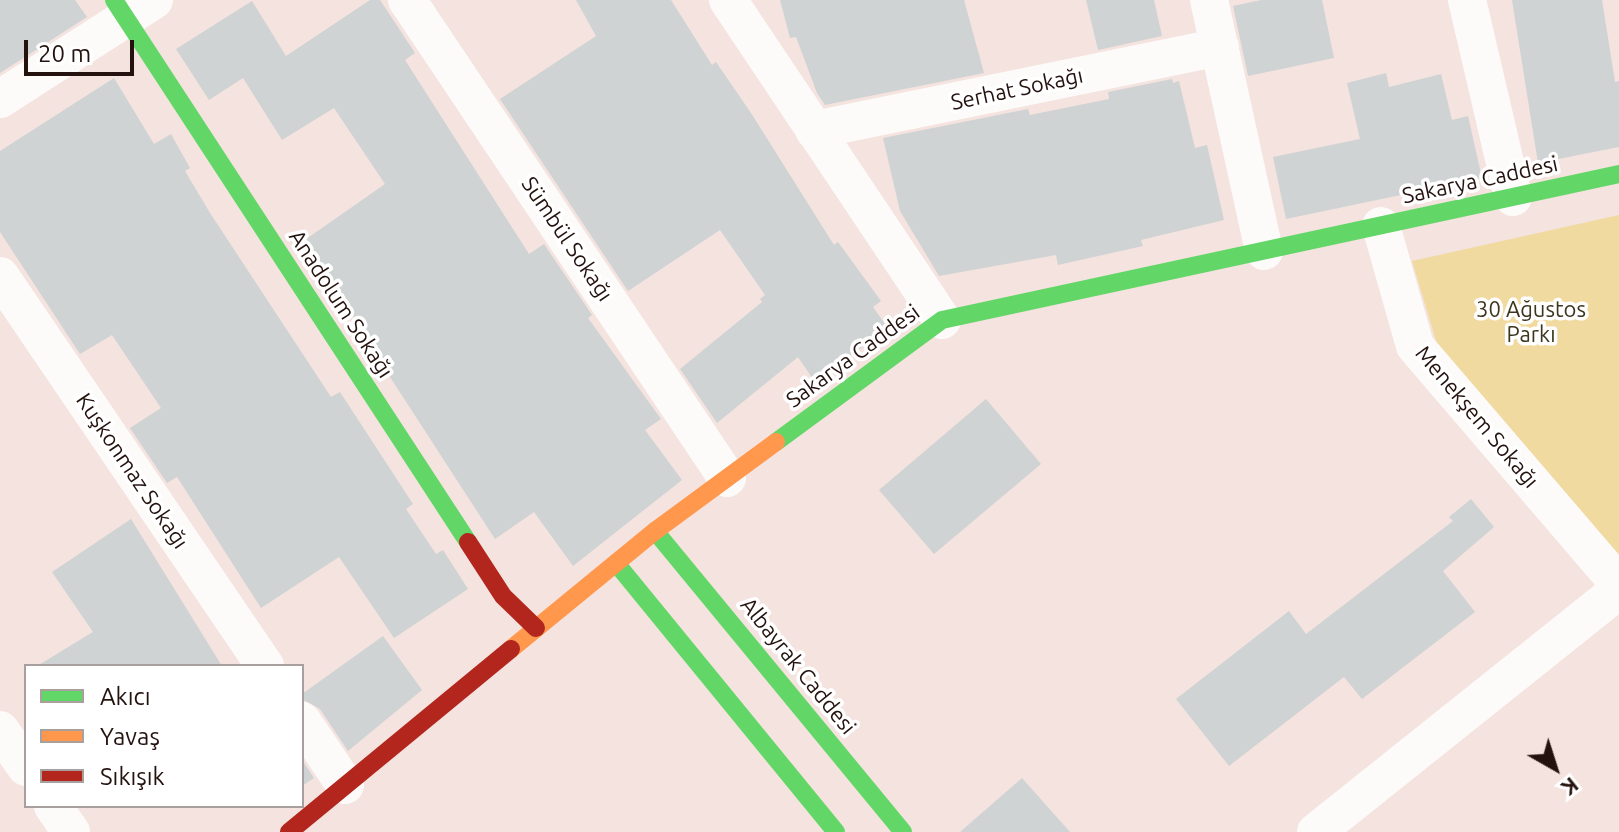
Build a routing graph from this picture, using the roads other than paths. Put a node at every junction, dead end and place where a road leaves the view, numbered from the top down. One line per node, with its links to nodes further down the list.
1 (407, 0): 15 (street, Sümbül Sokağı)
2 (728, 0): 8 (street)
3 (1209, 0): 6 (street)
4 (1467, 0): 10 (street)
5 (131, 6): 7 (street); 20 (street, Anadolum Sokağı)
6 (1220, 47): 8 (street, Serhat Sokağı); 12 (street)
7 (0, 99)
8 (814, 130): 14 (street)
9 (1619, 174): 10 (street, Sakarya Caddesi)
10 (1513, 197): 11 (street, Sakarya Caddesi)
11 (1381, 226): 12 (street, Sakarya Caddesi); 18 (street, Menekşem Sokağı)
12 (1264, 251): 14 (street, Sakarya Caddesi)
13 (0, 276): 21 (street, Kuşkonmaz Sokağı)
14 (942, 320): 15 (street, Sakarya Caddesi)
15 (727, 478): 16 (street, Sakarya Caddesi)
16 (655, 531): 17 (street, Sakarya Caddesi); 30 (street, Albayrak Caddesi)
17 (616, 563): 20 (street, Sakarya Caddesi); 29 (street)
18 (1619, 584)
19 (1619, 590): 31 (street)
20 (536, 628): 25 (street, Sakarya Caddesi)
21 (264, 664)
22 (304, 724): 25 (street)
23 (0, 730): 24 (street)
24 (24, 764)
25 (345, 785): 28 (street, Sakarya Caddesi)
26 (54, 808): 27 (street)
27 (71, 832)
28 (289, 832)
29 (836, 832)
30 (903, 832)
31 (1316, 832)

